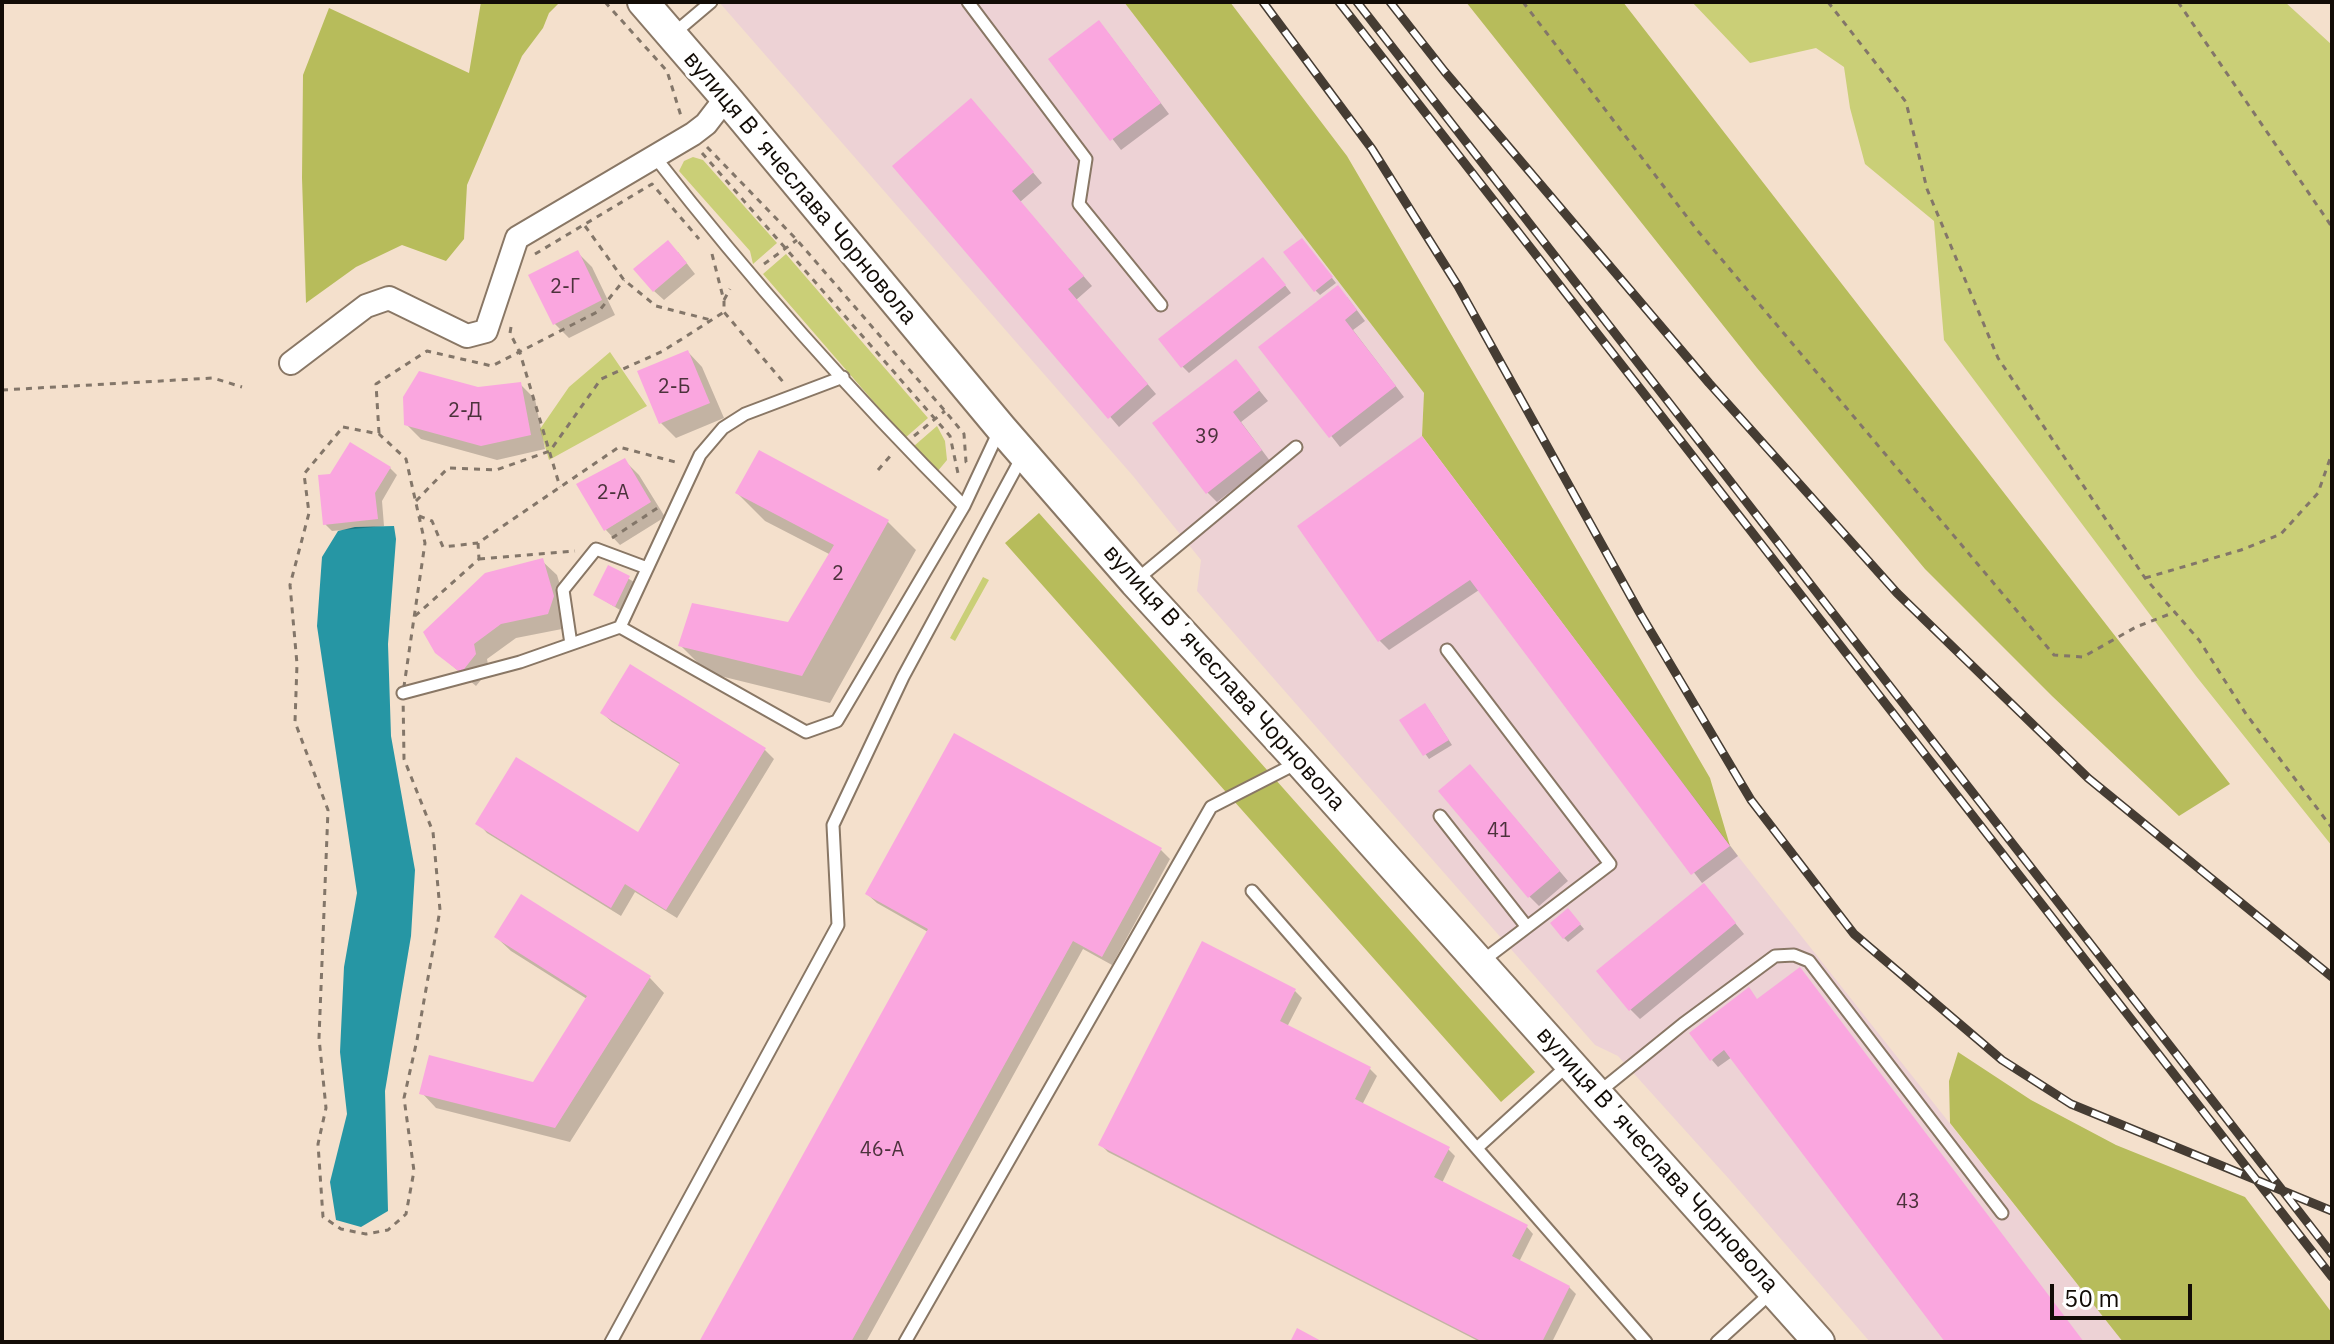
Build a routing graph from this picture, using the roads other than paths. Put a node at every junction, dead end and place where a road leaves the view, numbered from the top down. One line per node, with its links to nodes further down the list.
1 (643, 2): 4 (main road, вулиця Вʼячеслава Чорновола)
2 (711, 2): 4 (lane)
3 (968, 2): 7 (lane)
4 (672, 36): 5 (main road, вулиця Вʼячеслава Чорновола)
5 (726, 98): 6 (street); 10 (main road, вулиця Вʼячеслава Чорновола)
6 (655, 157): 8 (street); 9 (lane)
7 (1161, 305)
8 (291, 363)
9 (843, 377): 13 (lane); 14 (lane)
10 (1001, 428): 12 (main road, вулиця Вʼячеслава Чорновола); 13 (lane)
11 (1296, 447): 15 (lane)
12 (1024, 454): 15 (main road, вулиця Вʼячеслава Чорновола); 30 (lane)
13 (964, 506): 16 (lane)
14 (647, 568): 16 (lane); 17 (lane)
15 (1135, 582): 20 (main road, вулиця Вʼячеслава Чорновола)
16 (620, 627): 17 (lane)
17 (571, 644): 19 (lane)
18 (1447, 650): 23 (lane)
19 (403, 693)
20 (1300, 762): 24 (main road, вулиця Вʼячеслава Чорновола); 31 (lane)
21 (1440, 816): 23 (lane)
22 (1252, 891): 27 (lane)
23 (1527, 927): 24 (lane)
24 (1480, 962): 25 (main road, вулиця Вʼячеслава Чорновола)
25 (1570, 1063): 26 (main road, вулиця Вʼячеслава Чорновола); 27 (lane)
26 (1597, 1093): 28 (lane); 29 (main road, вулиця Вʼячеслава Чорновола)
27 (1477, 1148): 32 (lane)
28 (2002, 1213)
29 (1773, 1290): 33 (lane); 34 (main road, вулиця Вʼячеслава Чорновола)
30 (611, 1342)
31 (905, 1342)
32 (1646, 1342)
33 (1717, 1342)
34 (1819, 1342)

